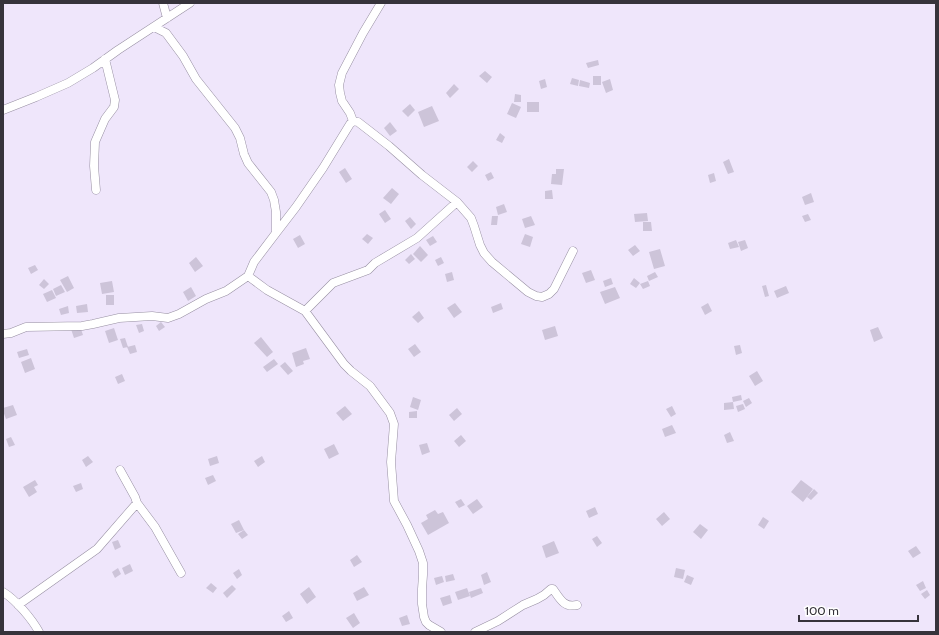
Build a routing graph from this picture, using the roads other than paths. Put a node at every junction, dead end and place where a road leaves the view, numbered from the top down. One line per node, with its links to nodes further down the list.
1 (163, 3): 4 (street)
2 (190, 3): 4 (street)
3 (381, 3): 8 (street)
4 (167, 18): 5 (street)
5 (154, 26): 6 (street); 11 (street)
6 (105, 59): 7 (street); 9 (street)
7 (3, 110)
8 (353, 121): 10 (street); 11 (street)
9 (96, 190)
10 (457, 202): 12 (street); 14 (street)
11 (276, 233): 13 (street)
12 (573, 251)
13 (248, 276): 14 (street); 15 (street)
14 (305, 312): 23 (street)
15 (3, 334)
16 (120, 470): 17 (street)
17 (136, 503): 18 (street); 20 (street)
18 (181, 573)
19 (3, 592): 20 (street)
20 (18, 605): 22 (street)
21 (577, 605): 24 (street)
22 (39, 632)
23 (441, 632)
24 (475, 632)

